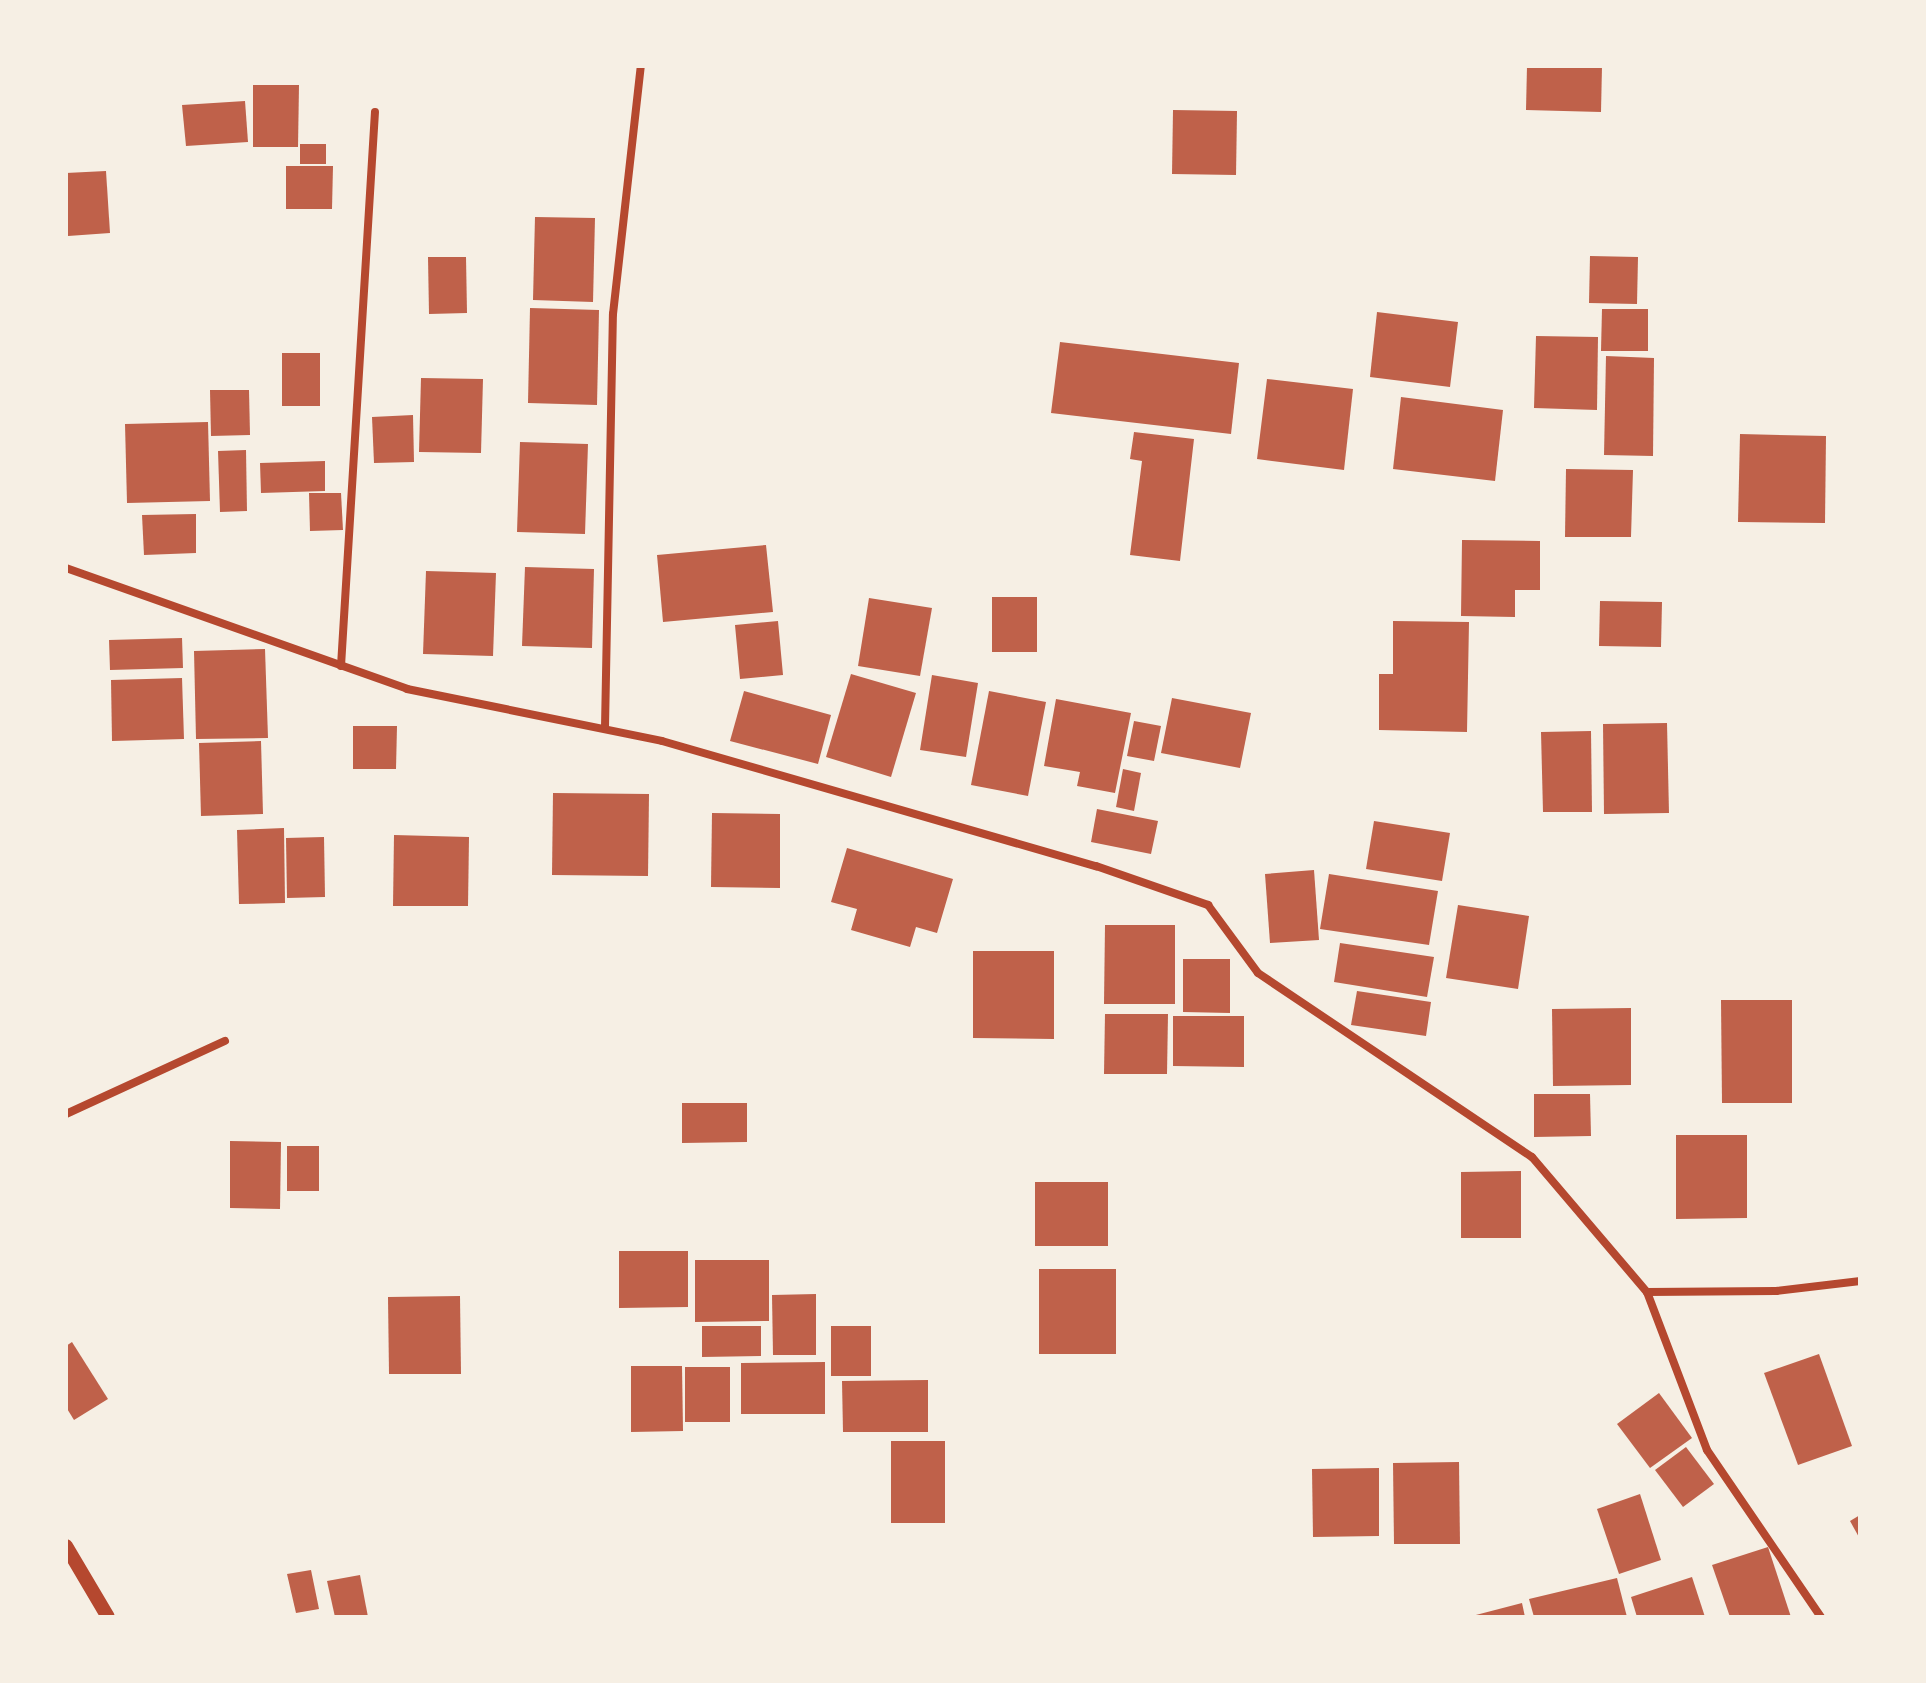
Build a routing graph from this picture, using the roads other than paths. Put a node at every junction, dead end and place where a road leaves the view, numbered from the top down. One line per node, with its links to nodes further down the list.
1 (641, 66): 5 (street)
2 (375, 112): 4 (street)
3 (66, 568): 4 (street)
4 (341, 666): 5 (street)
5 (605, 727): 9 (street)
6 (225, 1041): 7 (street)
7 (66, 1114)
8 (1860, 1281): 9 (street)
9 (1647, 1292): 12 (street)
10 (66, 1546): 11 (street)
11 (108, 1617)
12 (1821, 1617)

